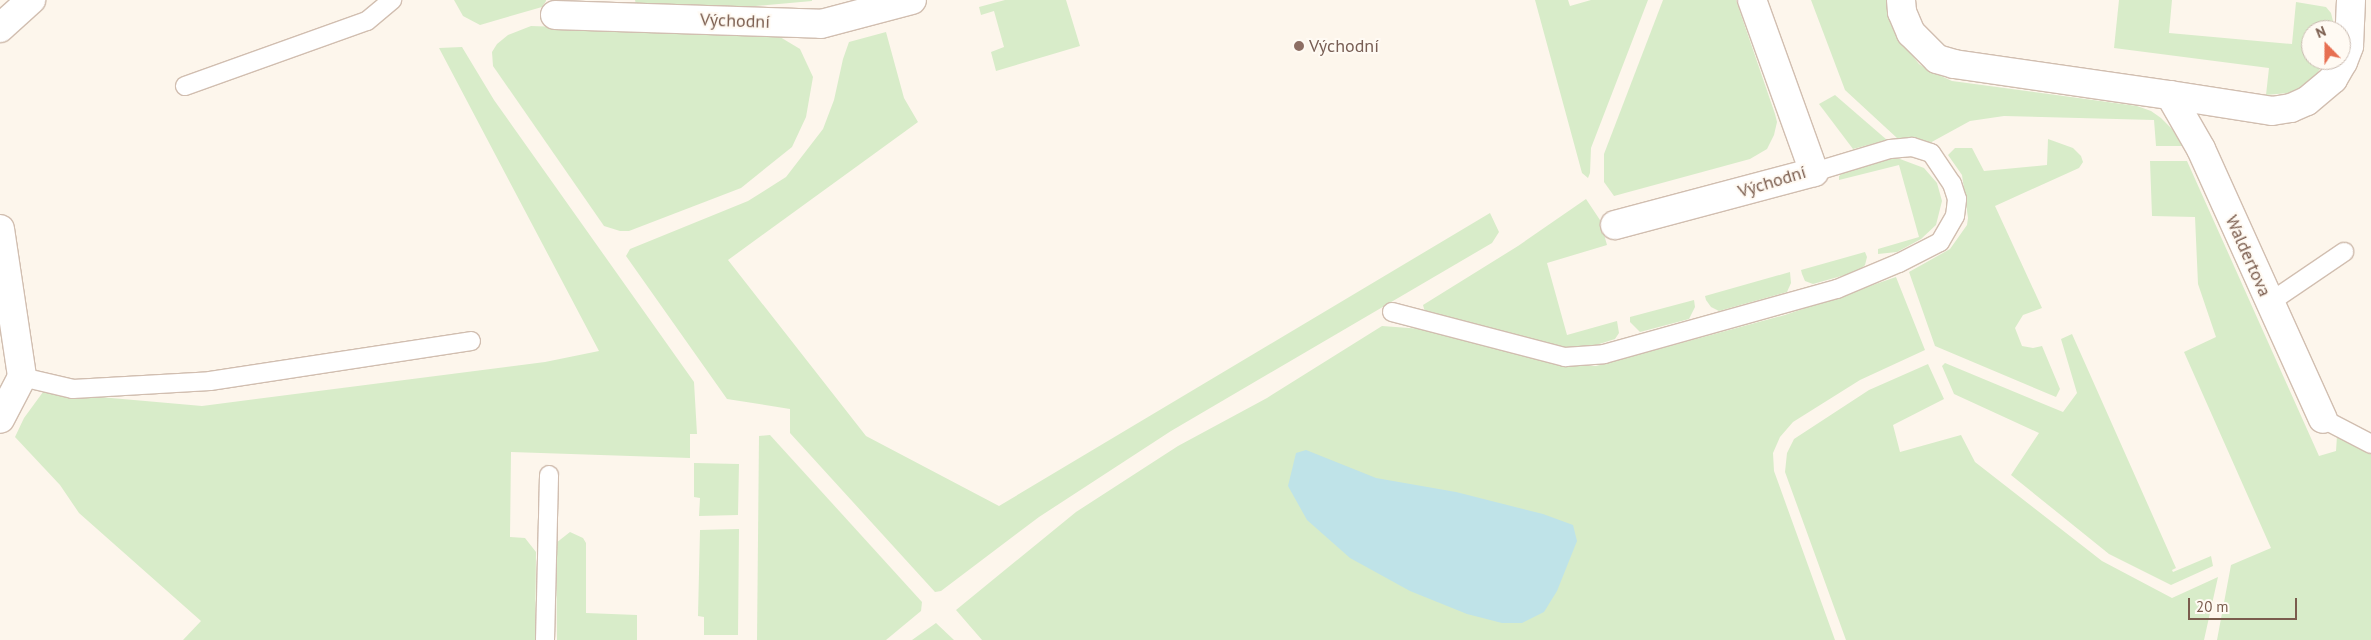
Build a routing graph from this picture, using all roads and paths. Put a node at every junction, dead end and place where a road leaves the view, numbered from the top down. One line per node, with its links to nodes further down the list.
1 (17, 0): 8 (street)
2 (31, 0): 10 (street)
3 (392, 0): 11 (lane)
4 (912, 0): 9 (street, Východní)
5 (1752, 0): 13 (street, Východní)
6 (1901, 0): 12 (street)
7 (2351, 0): 12 (street)
8 (0, 7)
9 (555, 15)
10 (0, 28)
11 (185, 86)
12 (2170, 95): 17 (street, Waldertova)
13 (1814, 172): 14 (street, Východní); 18 (lane)
14 (1616, 225)
15 (0, 229): 20 (street)
16 (2344, 252): 17 (lane)
17 (2269, 303): 22 (street, Waldertova)
18 (1392, 312)
19 (471, 341): 20 (lane)
20 (22, 377): 21 (street)
21 (0, 419)
22 (2323, 419): 23 (lane)
23 (2371, 444)
24 (549, 474): 25 (lane)
25 (545, 640)

